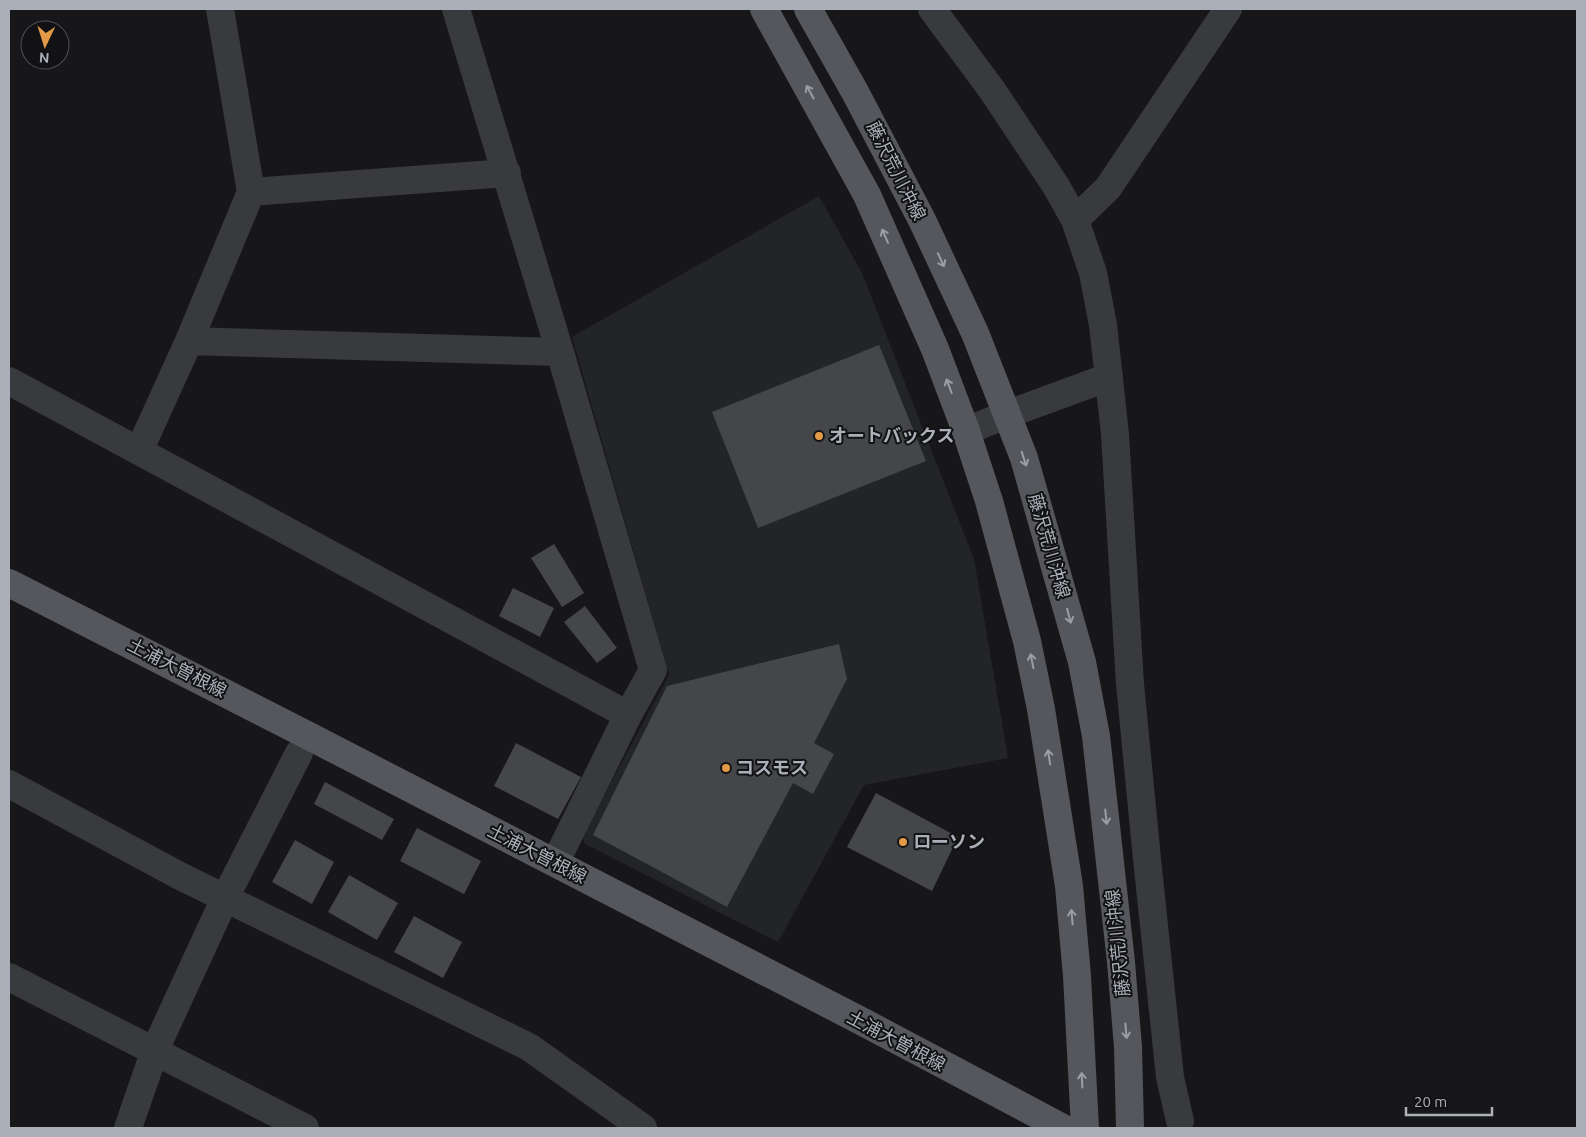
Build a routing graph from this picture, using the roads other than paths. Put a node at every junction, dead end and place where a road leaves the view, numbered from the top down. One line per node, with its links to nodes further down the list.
1 (220, 9): 8 (street)
2 (456, 9): 7 (street)
3 (764, 9): 15 (main road, 藤沢荒川沖線, one-way to 3)
4 (808, 9): 14 (main road, 藤沢荒川沖線, one-way to 14)
5 (932, 9): 9 (street)
6 (1228, 9): 9 (street)
7 (507, 172): 8 (street); 11 (street)
8 (251, 192): 10 (street)
9 (1075, 220): 12 (street)
10 (189, 340): 11 (street); 16 (street)
11 (560, 352): 18 (street)
12 (1109, 377): 14 (street); 25 (street)
13 (9, 381): 16 (street)
14 (1008, 414): 15 (street); 31 (main road, 藤沢荒川沖線, one-way to 31)
15 (966, 431): 30 (main road, 藤沢荒川沖線, one-way to 15)
16 (139, 451): 18 (street)
17 (9, 583): 21 (main road, 土浦大曽根線)
18 (628, 715): 21 (street)
19 (299, 753): 22 (street)
20 (9, 784): 22 (street)
21 (555, 863): 29 (main road, 土浦大曽根線)
22 (225, 898): 24 (street); 28 (street)
23 (9, 977): 24 (street)
24 (155, 1050): 26 (street); 27 (street)
25 (1180, 1120)
26 (128, 1128)
27 (305, 1128)
28 (643, 1128)
29 (1063, 1128)
30 (1085, 1128)
31 (1130, 1128)

